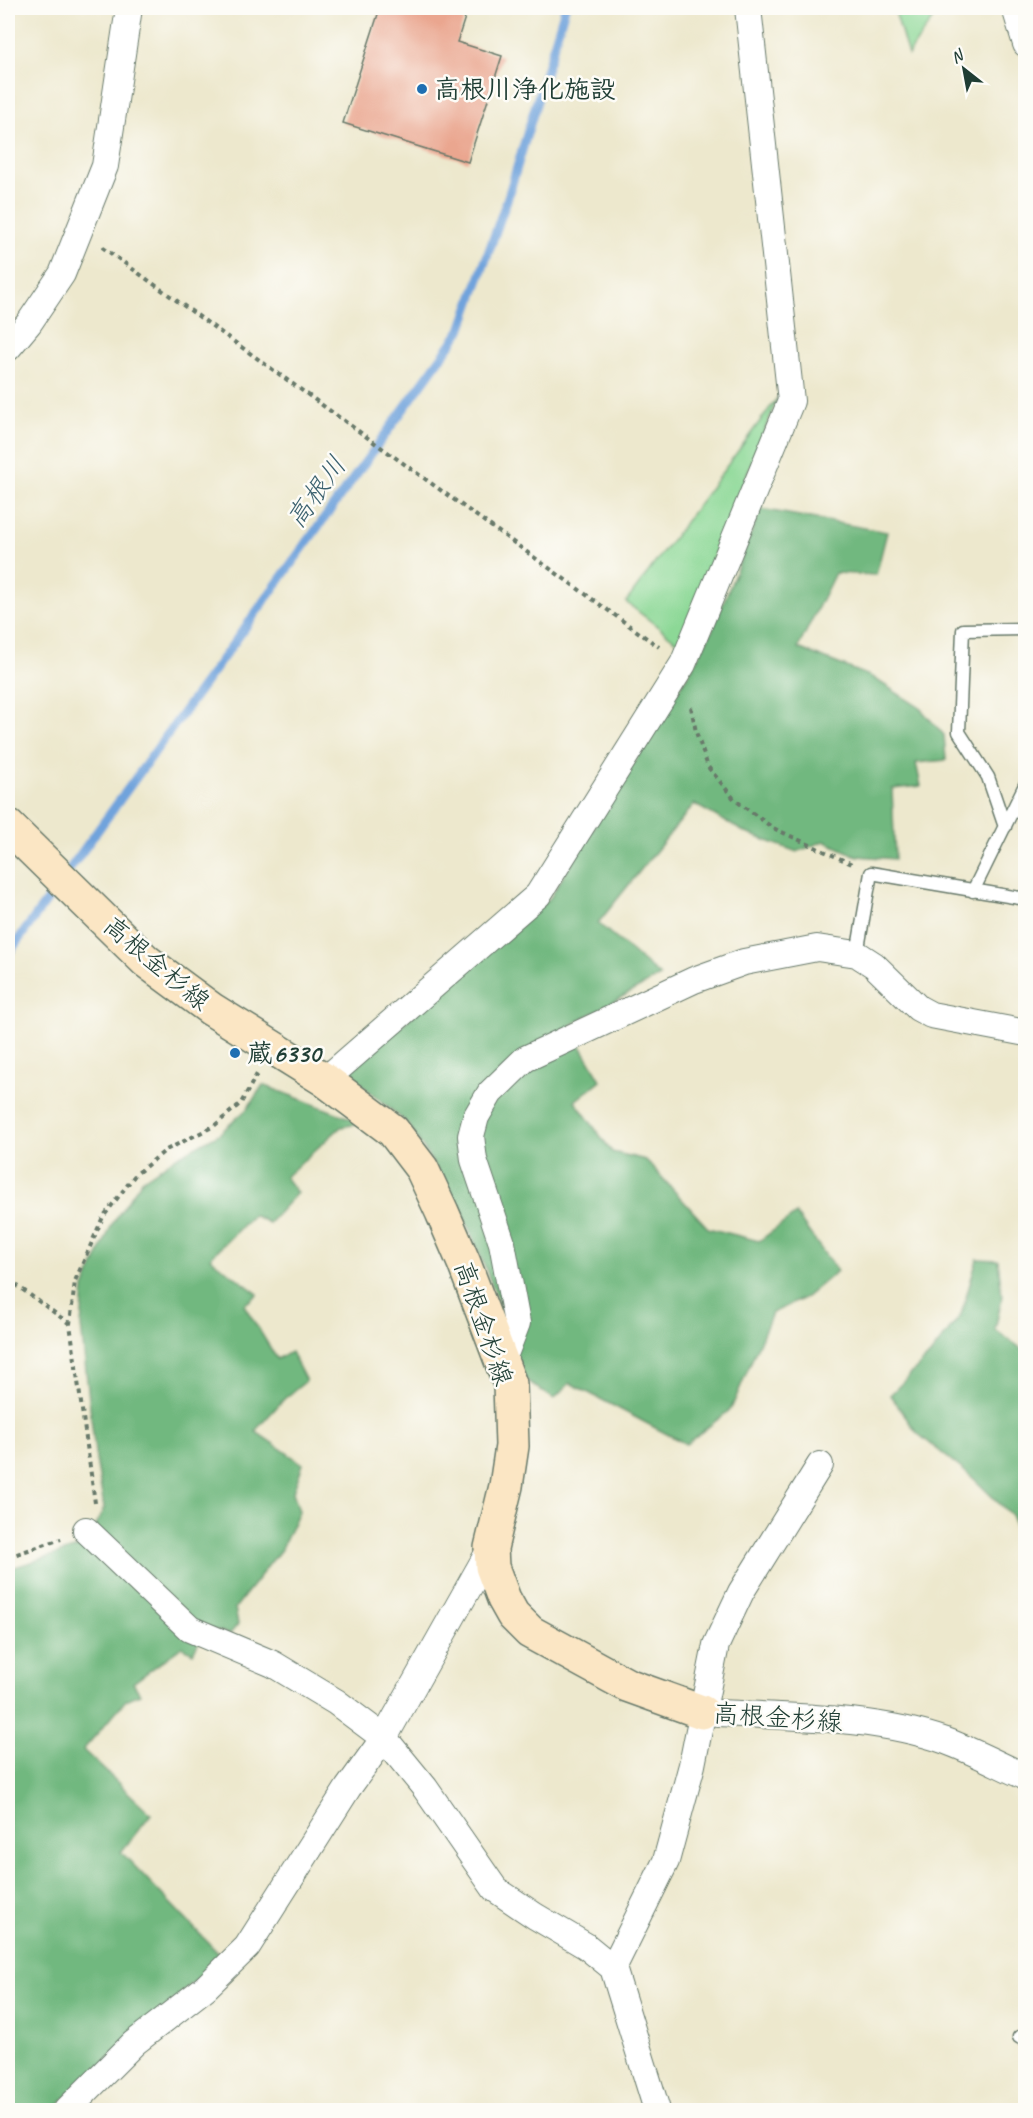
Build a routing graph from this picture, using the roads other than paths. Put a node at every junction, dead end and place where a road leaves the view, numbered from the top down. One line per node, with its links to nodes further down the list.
1 (129, 8): 5 (street)
2 (748, 8): 14 (street)
3 (1015, 8): 4 (street)
4 (1026, 44)
5 (8, 348)
6 (1026, 629): 9 (lane)
7 (1026, 783): 9 (lane)
8 (8, 826): 14 (street, 高根金杉線)
9 (1005, 827): 10 (lane)
10 (973, 891): 11 (lane); 12 (lane)
11 (1026, 899)
12 (857, 954): 13 (street); 15 (street)
13 (1026, 1033)
14 (324, 1080): 15 (street, 高根金杉線)
15 (502, 1362): 18 (street, 高根金杉線)
16 (820, 1465): 19 (street)
17 (86, 1530): 20 (street)
18 (491, 1548): 19 (street, 高根金杉線); 20 (street)
19 (702, 1712): 21 (street, 高根金杉線); 22 (street)
20 (384, 1738): 22 (street); 23 (street)
21 (1026, 1777)
22 (613, 1968): 24 (street)
23 (67, 2110)
24 (657, 2110)

